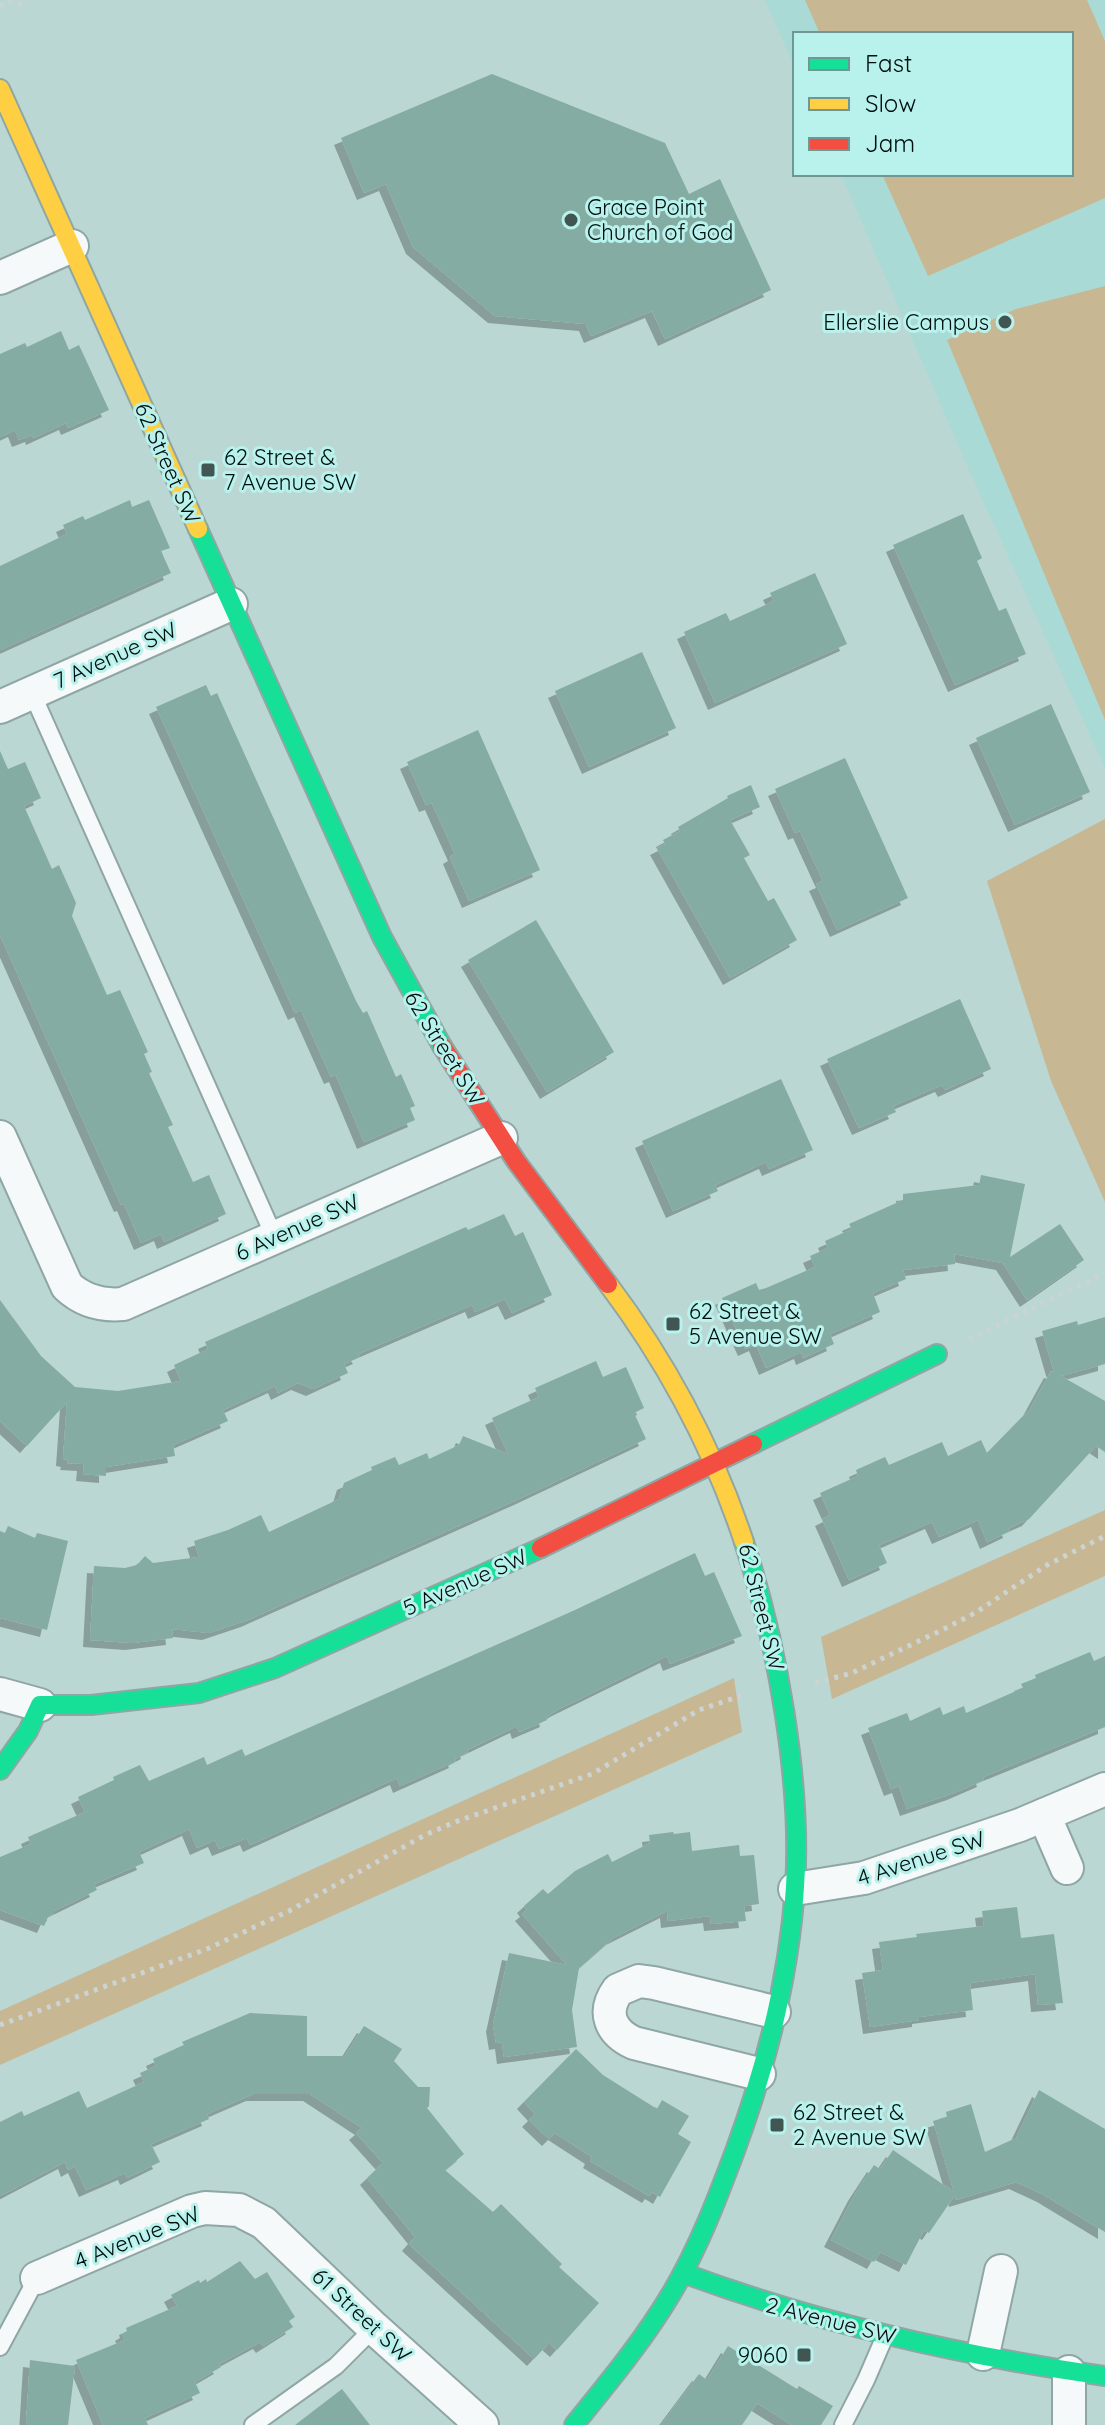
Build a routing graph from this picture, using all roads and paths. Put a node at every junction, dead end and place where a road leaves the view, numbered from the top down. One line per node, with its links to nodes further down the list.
1 (8, 0): 2 (path); 3 (path)
2 (26, 0)
3 (0, 6)
4 (0, 89): 5 (street, 62 Street SW)
5 (72, 246): 6 (street); 7 (street, 62 Street SW)
6 (0, 278)
7 (231, 604): 8 (street, 7 Avenue SW); 11 (street, 62 Street SW)
8 (32, 693): 9 (street, 7 Avenue SW); 12 (lane)
9 (0, 707)
10 (0, 1137): 12 (street, 6 Avenue SW)
11 (501, 1138): 12 (street, 6 Avenue SW); 15 (street, 62 Street SW)
12 (274, 1236)
13 (1105, 1273): 14 (path)
14 (937, 1354): 15 (street, 5 Avenue SW)
15 (715, 1464): 20 (street, 5 Avenue SW); 25 (street, 62 Street SW)
16 (1105, 1536): 17 (path)
17 (811, 1683)
18 (754, 1692): 27 (path)
19 (0, 1694): 20 (street)
20 (40, 1705): 21 (street)
21 (0, 1770)
22 (1105, 1789): 23 (street, 4 Avenue SW)
23 (1044, 1815): 24 (street); 25 (street, 4 Avenue SW)
24 (1067, 1868)
25 (795, 1889): 26 (street, 62 Street SW)
26 (774, 2012): 28 (street, 62 Street SW); 28 (street)
27 (0, 2025)
28 (759, 2074): 31 (street, 62 Street SW)
29 (239, 2210): 32 (street, 4 Avenue SW); 33 (street, 61 Street SW)
30 (1001, 2271): 36 (street)
31 (683, 2273): 34 (street, 2 Avenue SW); 41 (street, 62 Street SW)
32 (37, 2278): 35 (lane)
33 (374, 2328): 39 (lane); 40 (street, 61 Street SW)
34 (885, 2334): 36 (street, 2 Avenue SW); 42 (lane)
35 (0, 2347)
36 (983, 2354): 37 (street, 2 Avenue SW)
37 (1069, 2372): 38 (street, 2 Avenue SW); 43 (street)
38 (1105, 2376)
39 (253, 2425)
40 (482, 2425)
41 (574, 2425)
42 (843, 2425)
43 (1069, 2425)

